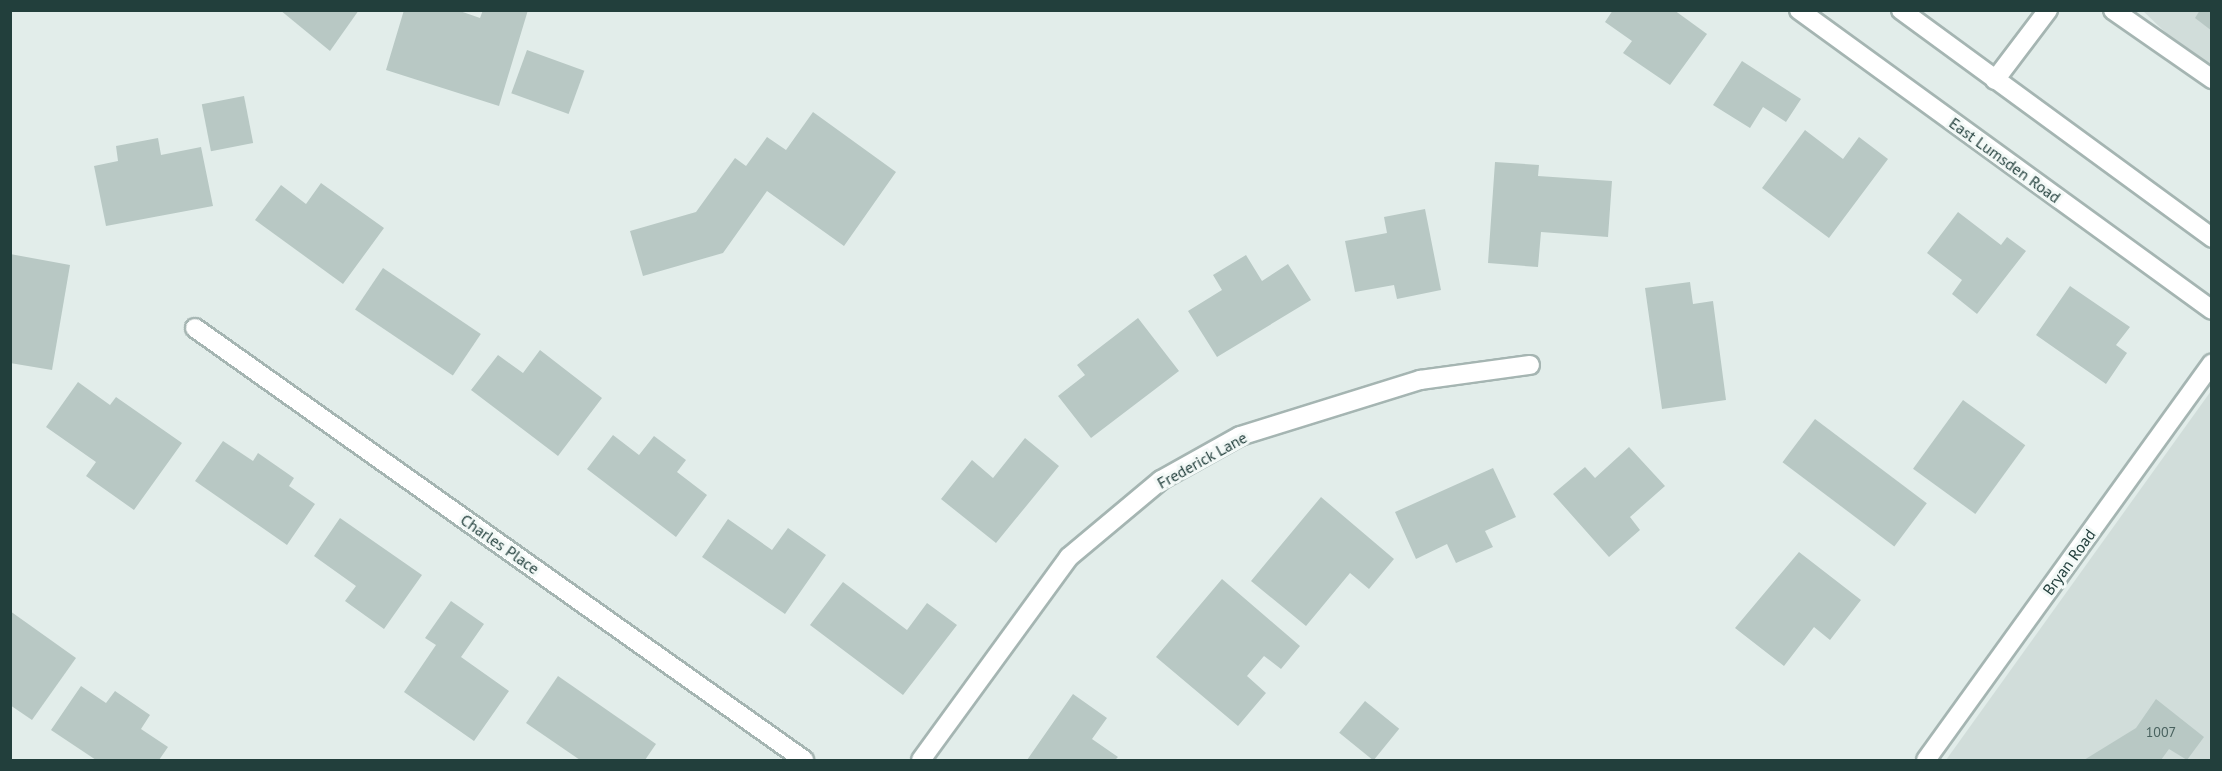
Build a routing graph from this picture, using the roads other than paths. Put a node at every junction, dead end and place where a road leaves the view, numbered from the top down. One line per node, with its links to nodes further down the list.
1 (1799, 10): 8 (street, East Lumsden Road)
2 (1900, 10): 6 (street)
3 (2048, 10): 6 (street)
4 (2113, 10): 5 (street)
5 (2211, 79)
6 (1995, 80): 7 (street)
7 (2211, 238)
8 (2211, 310)
9 (195, 328): 12 (street, Charles Place)
10 (2211, 363): 14 (street, Bryan Road)
11 (1530, 365): 13 (street, Frederick Lane)
12 (804, 760)
13 (921, 760)
14 (1926, 760)

